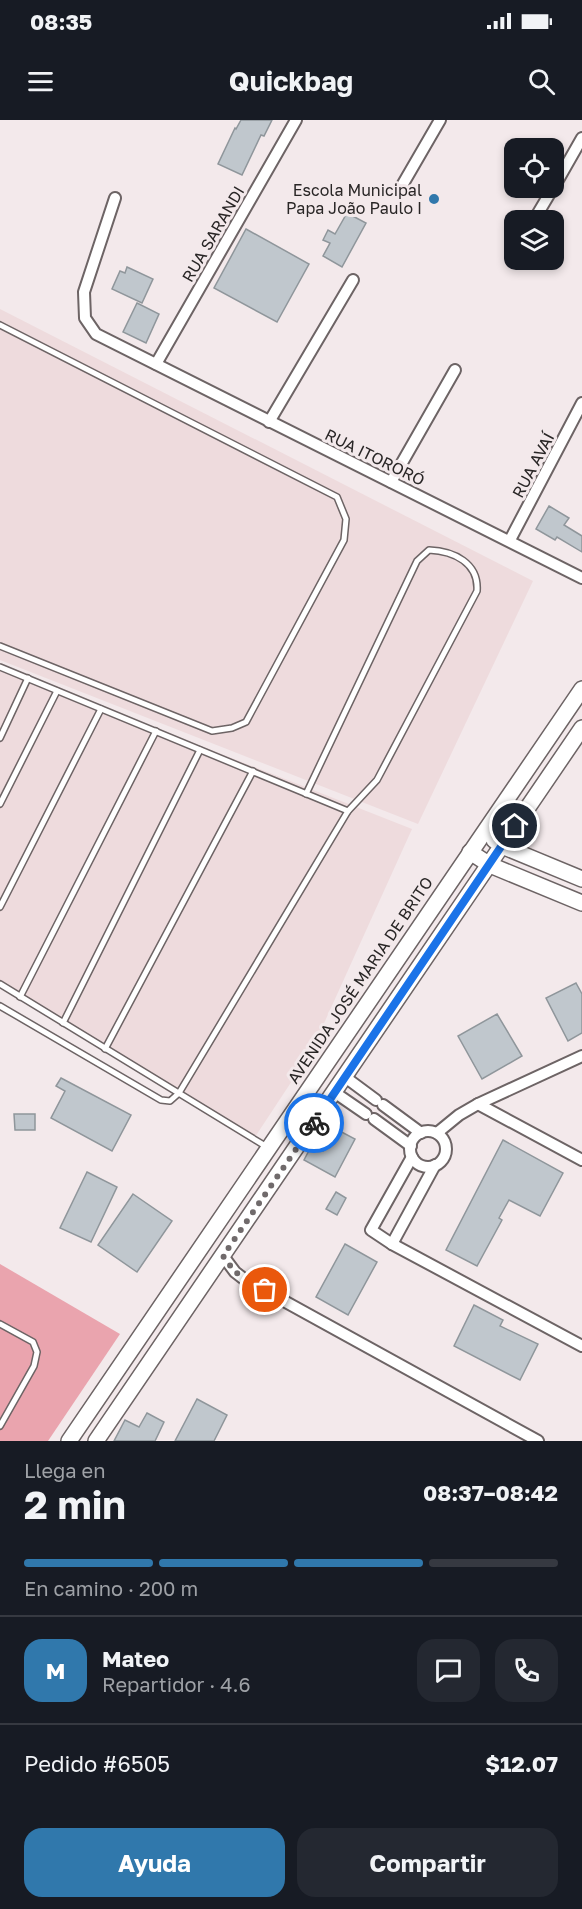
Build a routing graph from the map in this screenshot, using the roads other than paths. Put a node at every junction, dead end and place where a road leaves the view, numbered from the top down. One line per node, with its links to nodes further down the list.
1 (296, 120): 9 (street, RUA SARANDI)
2 (440, 120): 5 (street)
3 (582, 138): 4 (street)
4 (564, 168)
5 (400, 189)
6 (115, 198): 9 (street, RUA ITORORÓ)
7 (353, 280): 12 (street)
8 (0, 325): 16 (lane)
9 (156, 364): 12 (street, RUA ITORORÓ)
10 (455, 370): 13 (street)
11 (582, 403): 14 (street, RUA AVAÍ)
12 (269, 422): 13 (street, RUA ITORORÓ)
13 (391, 482): 14 (street, RUA ITORORÓ)
14 (510, 540): 15 (street, RUA ITORORÓ)
15 (582, 578)
16 (0, 646)
17 (0, 667): 18 (lane)
18 (28, 678): 20 (lane); 24 (lane)
19 (582, 689): 30 (main road, AVENIDA JOSÉ MARIA DE BRITO)
20 (57, 690): 21 (lane); 28 (lane)
21 (101, 709): 23 (lane); 36 (lane)
22 (582, 728): 31 (main road)
23 (156, 731): 25 (lane); 38 (lane)
24 (0, 738)
25 (200, 750): 26 (lane); 40 (lane)
26 (253, 771): 27 (lane); 41 (lane)
27 (306, 794): 29 (lane); 29 (lane)
28 (0, 804)
29 (348, 811): 45 (lane)
30 (484, 832): 31 (main road); 32 (main road, AVENIDA JOSÉ MARIA DE BRITO)
31 (502, 846): 33 (main road); 34 (main road)
32 (470, 852): 33 (main road); 51 (main road, AVENIDA JOSÉ MARIA DE BRITO)
33 (490, 865): 35 (main road); 43 (main road)
34 (582, 879)
35 (582, 903)
36 (0, 908)
37 (0, 984): 38 (lane)
38 (20, 997): 40 (lane)
39 (0, 1006): 45 (lane)
40 (63, 1023): 41 (lane)
41 (105, 1049): 45 (lane)
42 (582, 1056): 46 (street)
43 (345, 1077): 44 (main road); 47 (street)
44 (334, 1092): 48 (street); 56 (main road)
45 (179, 1093): 51 (lane)
46 (478, 1104): 50 (street); 53 (street)
47 (383, 1105): 48 (street); 49 (street)
48 (373, 1119): 52 (street)
49 (421, 1133): 50 (street); 52 (street)
50 (437, 1133): 54 (street)
51 (268, 1148): 60 (main road, AVENIDA JOSÉ MARIA DE BRITO)
52 (411, 1151): 54 (street); 55 (street)
53 (582, 1160)
54 (435, 1165): 55 (street)
55 (392, 1244): 58 (street)
56 (223, 1256): 61 (main road); 62 (street)
57 (0, 1324): 59 (lane)
58 (582, 1346)
59 (0, 1426)
60 (69, 1441)
61 (96, 1441)
62 (538, 1441)

